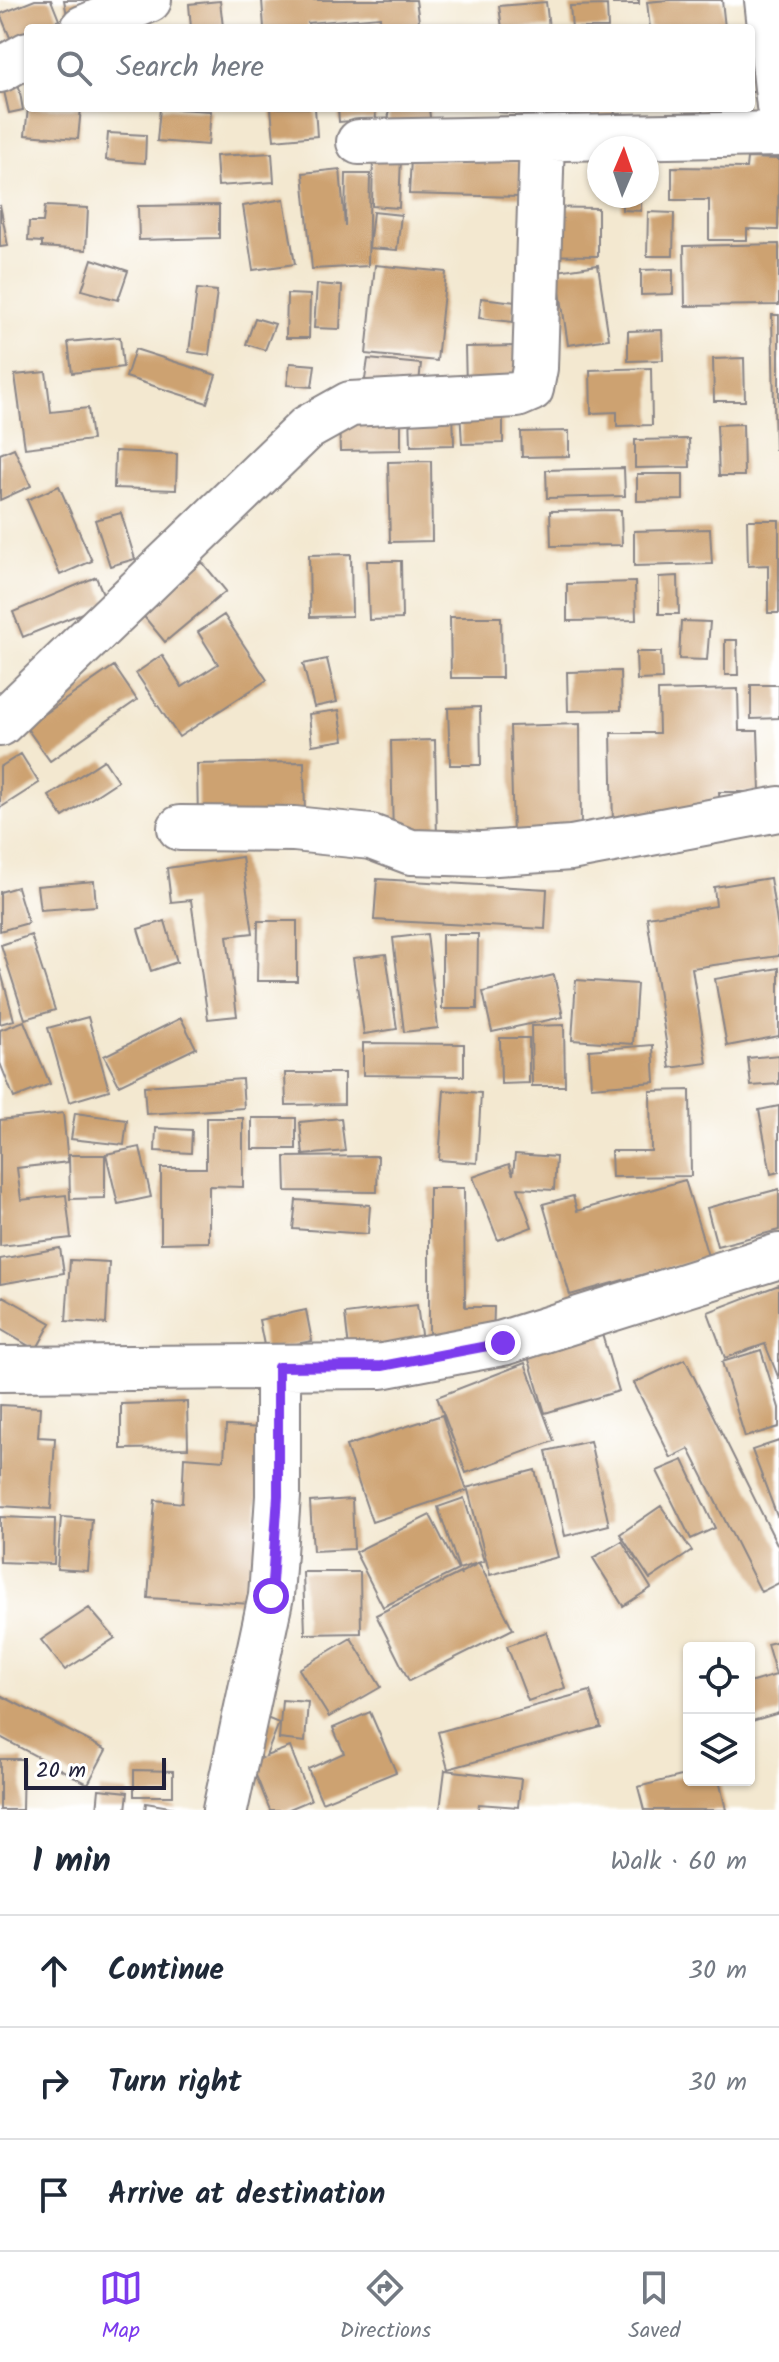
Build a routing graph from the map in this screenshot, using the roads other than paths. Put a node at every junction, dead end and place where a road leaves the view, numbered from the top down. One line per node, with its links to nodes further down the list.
1 (149, 0): 2 (street)
2 (92, 24)
3 (773, 27): 6 (street)
4 (24, 56): 5 (street)
5 (0, 70)
6 (779, 106)
7 (779, 134): 8 (street)
8 (542, 139): 9 (street); 10 (street)
9 (359, 142)
10 (0, 724)
11 (779, 809): 12 (street)
12 (180, 828)
13 (779, 1256): 14 (street)
14 (278, 1367): 15 (street); 16 (street)
15 (0, 1369)
16 (225, 1810)

